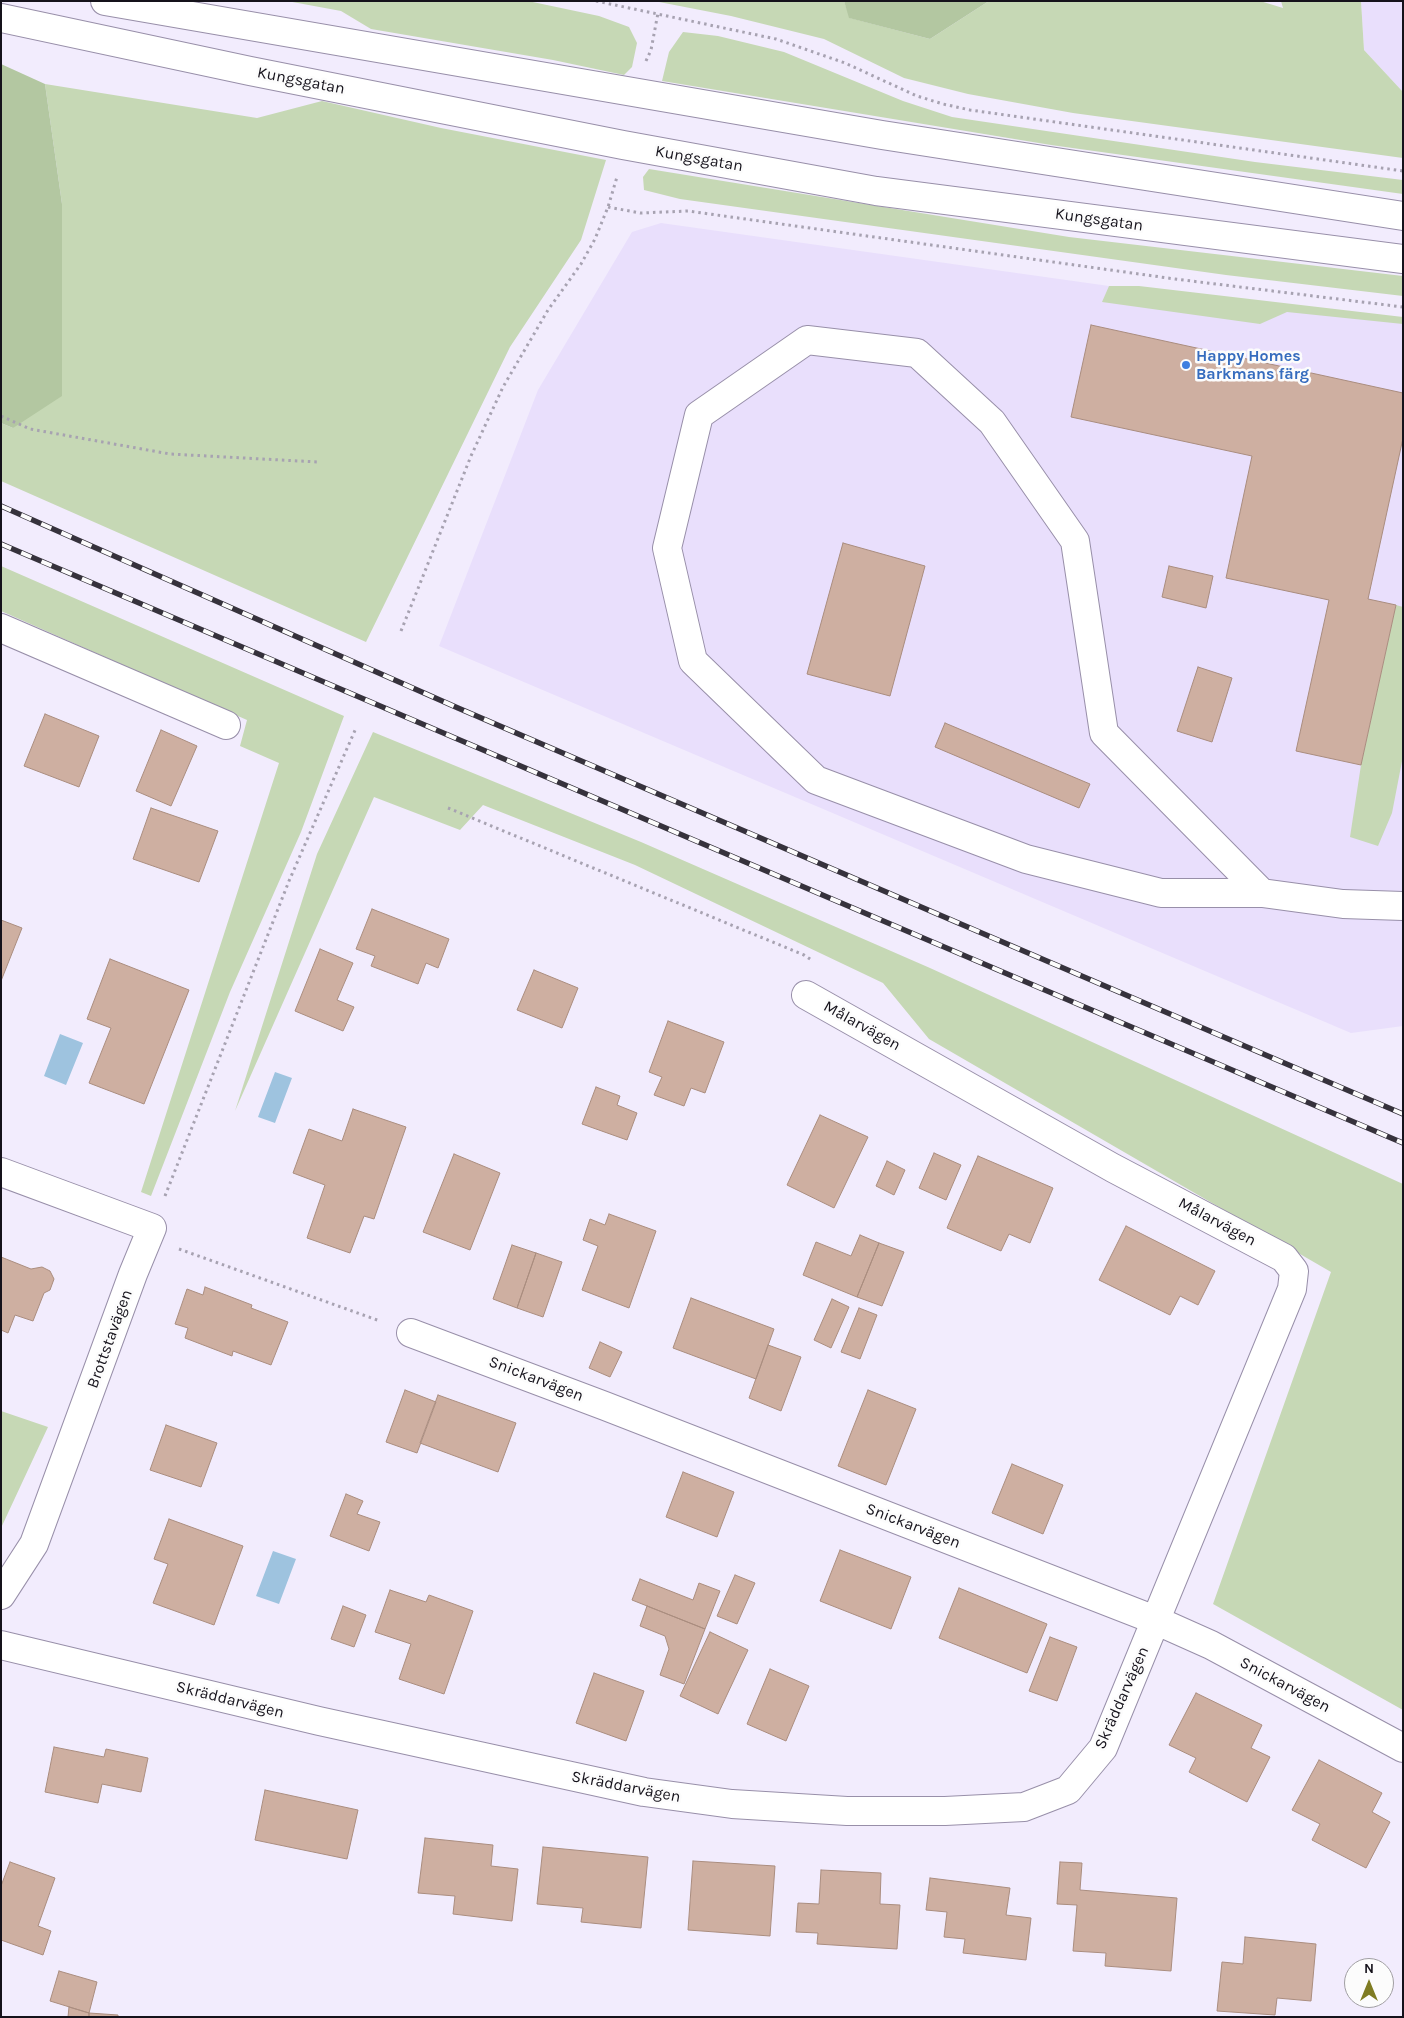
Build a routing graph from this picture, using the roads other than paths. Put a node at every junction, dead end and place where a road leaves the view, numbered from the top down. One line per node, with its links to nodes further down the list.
1 (105, 1): 3 (street)
2 (1, 18): 4 (street, Kungsgatan)
3 (1403, 216)
4 (1403, 258)
5 (1, 628): 6 (street)
6 (226, 725)
7 (1262, 893): 7 (street); 8 (street)
8 (1403, 906)
9 (806, 995): 13 (street, Målarvägen)
10 (1, 1172): 12 (street, Brottstavägen)
11 (411, 1333): 13 (street, Snickarvägen)
12 (1, 1595)
13 (1156, 1620): 14 (street, Skräddarvägen); 15 (street, Snickarvägen)
14 (1, 1645)
15 (1403, 1748)

